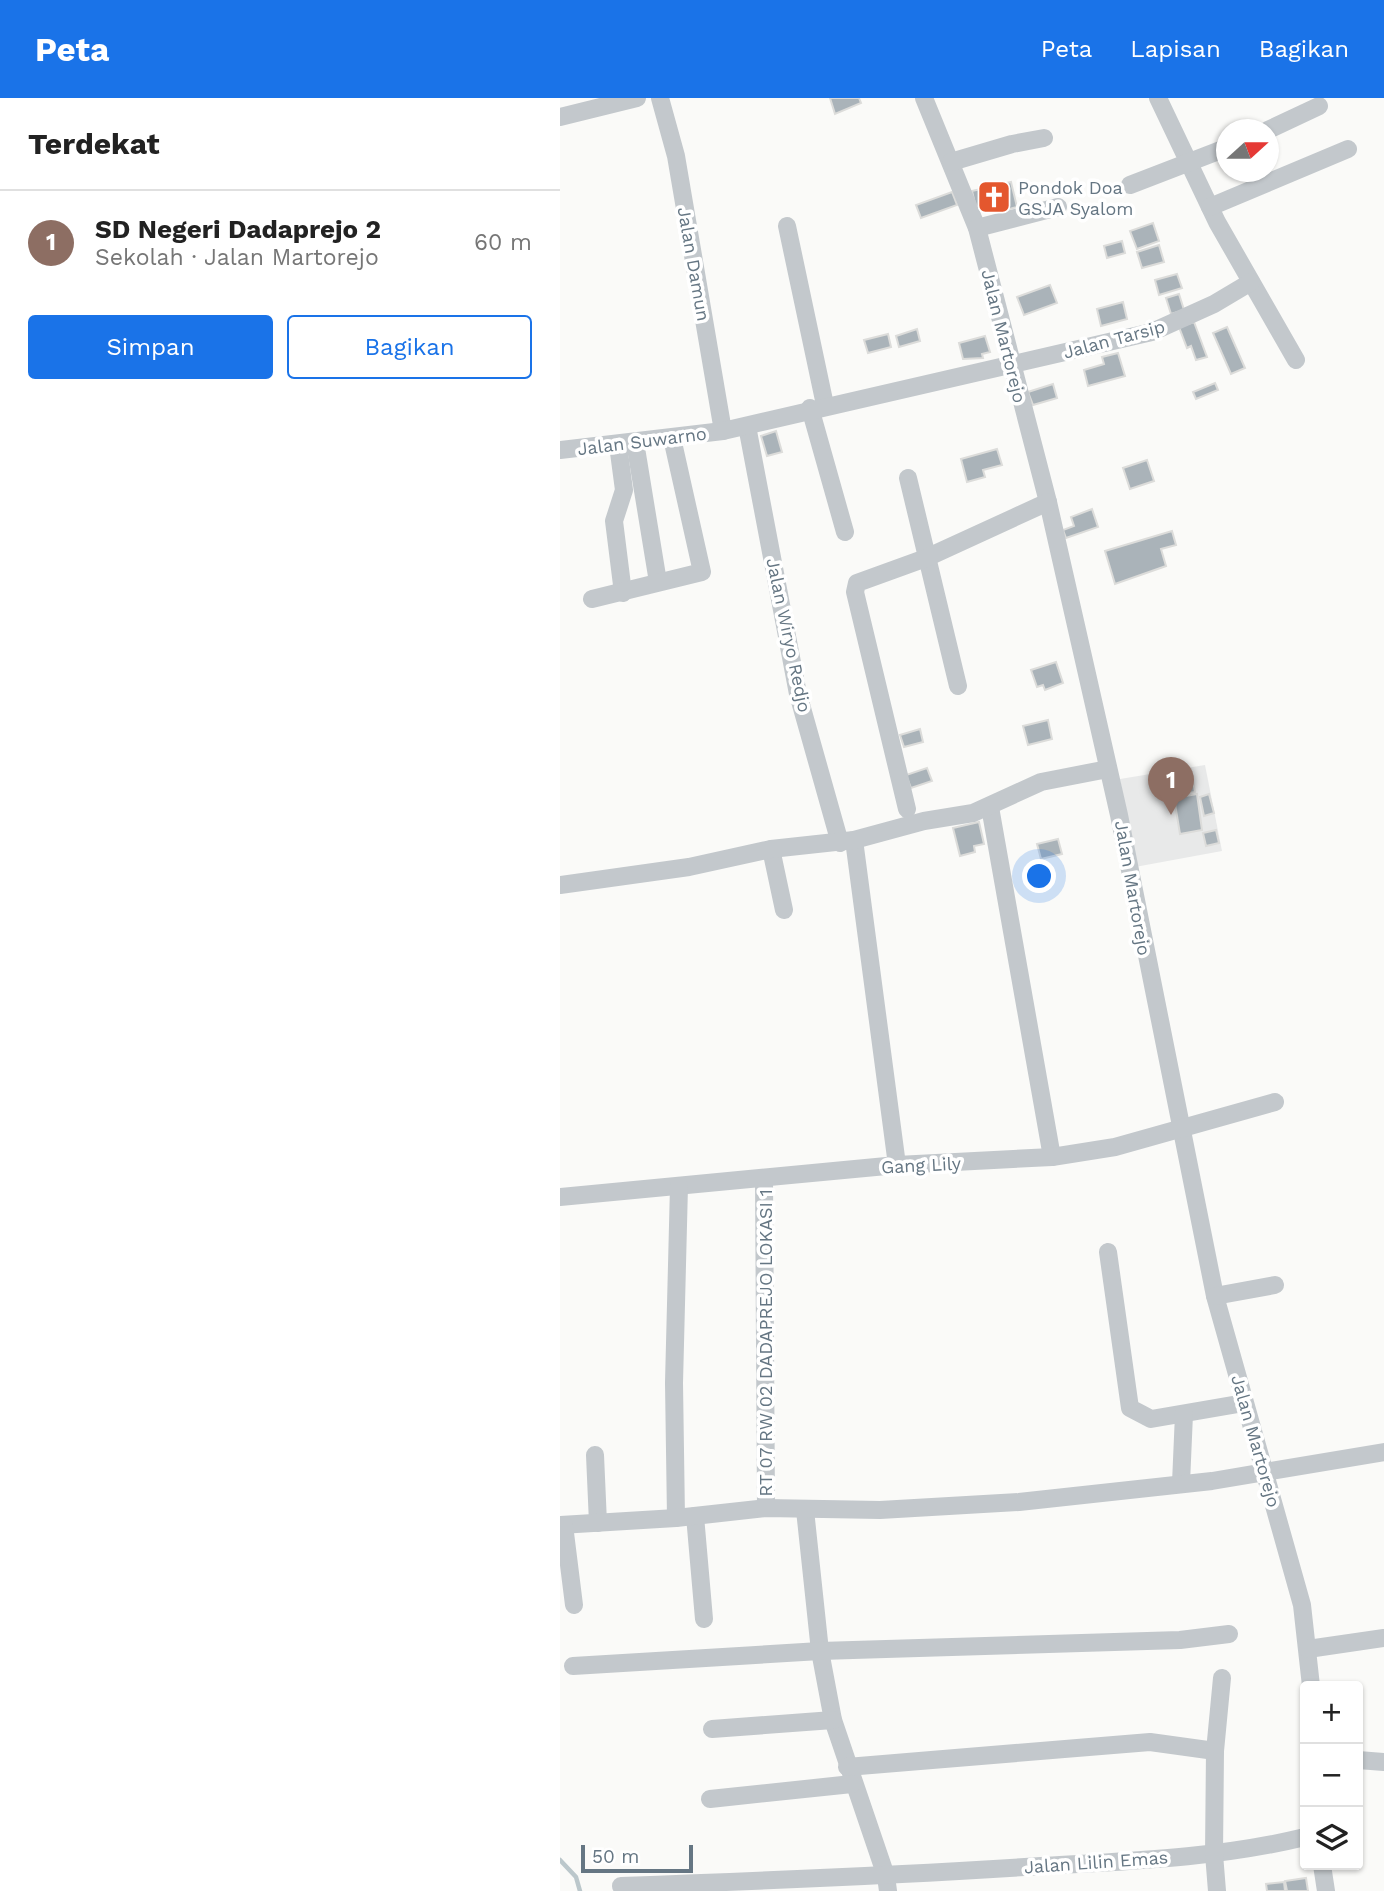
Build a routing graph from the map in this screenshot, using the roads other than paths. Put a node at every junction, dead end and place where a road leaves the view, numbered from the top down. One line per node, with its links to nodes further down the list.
1 (636, 98): 6 (street)
2 (660, 98): 23 (street, Jalan Damun)
3 (924, 98): 11 (street, Jalan Martorejo)
4 (1158, 98): 12 (street)
5 (1319, 106): 7 (street)
6 (560, 117)
7 (1279, 125)
8 (1044, 138): 11 (street)
9 (1348, 149): 14 (street)
10 (1216, 152): 12 (street)
11 (951, 162): 17 (street, Jalan Martorejo)
12 (1190, 162): 13 (street); 14 (street)
13 (1130, 185)
14 (1210, 206): 18 (street)
15 (1058, 207): 17 (street)
16 (787, 226): 21 (street)
17 (977, 228): 20 (street, Jalan Martorejo)
18 (1251, 282): 19 (street); 20 (street, Jalan Tarsip)
19 (1296, 359)
20 (1011, 365): 21 (street, Jalan Tarsip); 28 (street, Jalan Martorejo)
21 (818, 407): 22 (street, Jalan Suwarno); 29 (street)
22 (747, 426): 23 (street, Jalan Suwarno); 38 (street, Jalan Wiryo Redjo)
23 (723, 431): 24 (street, Jalan Suwarno)
24 (673, 438): 25 (street, Jalan Suwarno); 31 (street)
25 (627, 443): 26 (street, Jalan Suwarno); 31 (street); 32 (street)
26 (560, 450)
27 (908, 478): 30 (street)
28 (1048, 502): 30 (street); 35 (street, Jalan Martorejo)
29 (845, 532)
30 (926, 558): 34 (street); 37 (street)
31 (658, 582): 32 (street)
32 (623, 593): 33 (street)
33 (592, 599)
34 (958, 686)
35 (1108, 769): 36 (street); 43 (street, Jalan Martorejo)
36 (990, 807): 38 (street); 44 (street)
37 (907, 809)
38 (847, 842): 39 (street); 45 (street, Jalan Wiryo Redjo)
39 (771, 849): 40 (street); 41 (street)
40 (560, 885)
41 (784, 910)
42 (1275, 1102): 43 (street, Gang Lily)
43 (1179, 1128): 44 (street, Gang Lily); 51 (street, Jalan Martorejo)
44 (1052, 1157): 45 (street, Gang Lily)
45 (897, 1165): 46 (street, Gang Lily)
46 (764, 1178): 47 (street, Gang Lily); 58 (street, RT 07 RW 02 DADAPREJO LOKASI 1)
47 (679, 1186): 48 (street, Gang Lily); 61 (street)
48 (560, 1197)
49 (1108, 1252): 53 (street)
50 (1275, 1286): 51 (street)
51 (1215, 1296): 52 (street, Jalan Martorejo)
52 (1244, 1403): 53 (street); 56 (street, Jalan Martorejo)
53 (1184, 1414): 57 (street)
54 (1384, 1452): 56 (street)
55 (595, 1455): 62 (street)
56 (1264, 1473): 57 (street); 68 (street, Jalan Martorejo)
57 (1181, 1483): 59 (street)
58 (766, 1508): 59 (street); 60 (street)
59 (805, 1510): 69 (street)
60 (695, 1516): 61 (street); 65 (street)
61 (676, 1518): 62 (street)
62 (598, 1523): 63 (street)
63 (562, 1525): 64 (street)
64 (574, 1605)
65 (704, 1619)
66 (1229, 1634): 69 (street)
67 (1384, 1638): 68 (street)
68 (1308, 1649): 72 (street, Jalan Martorejo)
69 (820, 1651): 70 (street); 73 (street)
70 (573, 1666)
71 (1222, 1678): 75 (street)
72 (1311, 1681)
73 (832, 1720): 74 (street); 78 (street)
74 (712, 1729)
75 (1215, 1751): 78 (street); 81 (street)
76 (1363, 1760): 77 (street)
77 (1384, 1762)
78 (850, 1776): 79 (street); 83 (street)
79 (710, 1799)
80 (1300, 1839): 81 (street, Jalan Lilin Emas)
81 (1214, 1854): 83 (street, Jalan Lilin Emas); 85 (street)
82 (1323, 1870): 86 (street)
83 (887, 1883): 84 (street, Jalan Lilin Emas)
84 (621, 1886)
85 (1217, 1891)
86 (1326, 1891)

